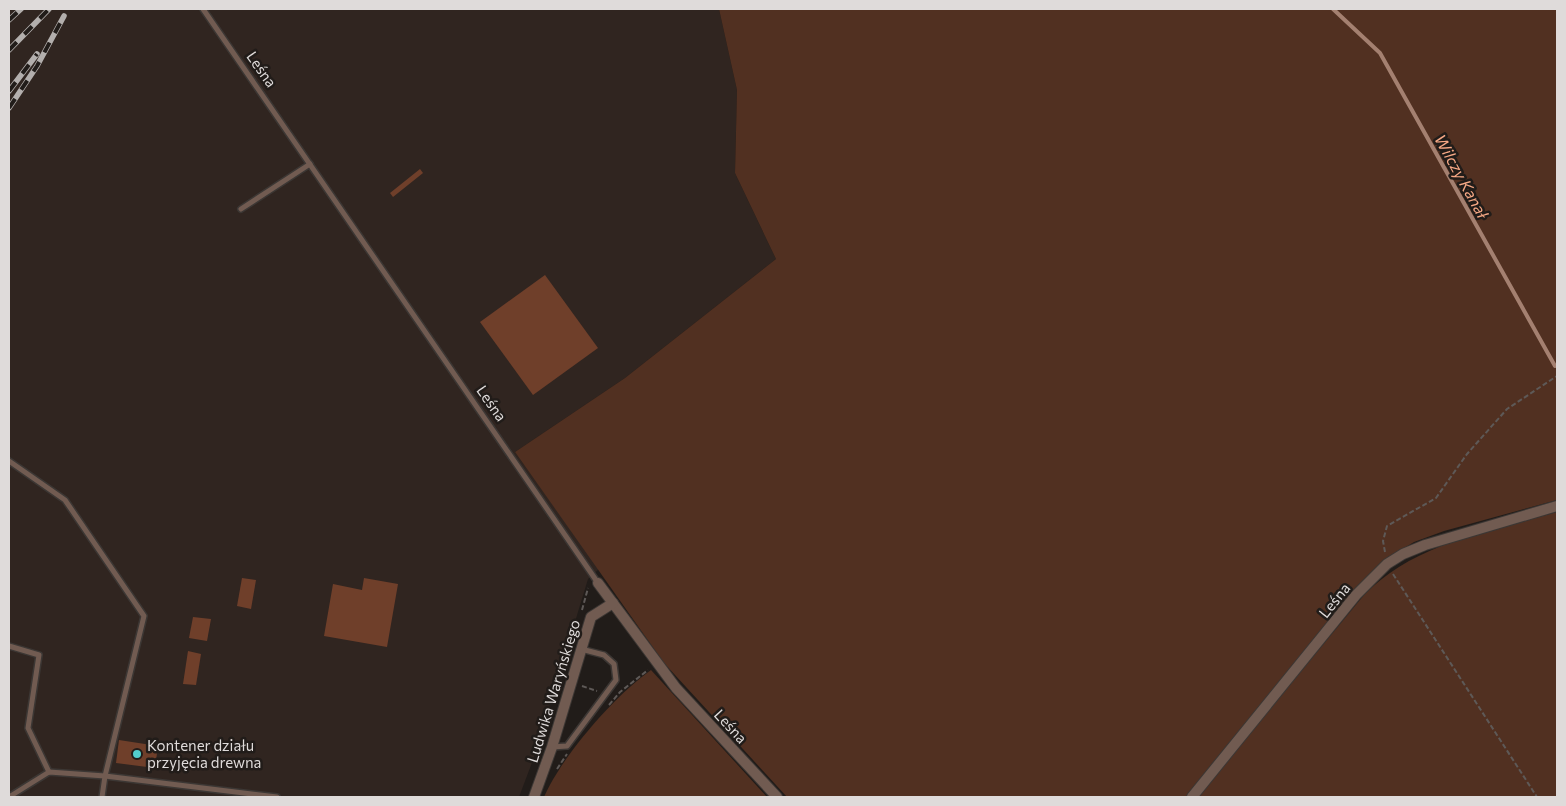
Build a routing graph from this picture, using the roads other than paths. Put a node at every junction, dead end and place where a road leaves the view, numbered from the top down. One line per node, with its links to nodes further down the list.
1 (203, 9): 2 (lane, Leśna)
2 (310, 164): 3 (lane); 6 (lane, Leśna)
3 (241, 209)
4 (9, 461): 12 (lane)
5 (1557, 506): 18 (street, Leśna)
6 (598, 584): 7 (street, Leśna)
7 (613, 603): 9 (street, Ludwika Waryńskiego); 17 (street, Leśna)
8 (9, 646): 11 (lane)
9 (581, 649): 10 (street, Ludwika Waryńskiego); 10 (lane)
10 (552, 747): 16 (street, Ludwika Waryńskiego)
11 (49, 772): 12 (lane); 13 (lane)
12 (105, 776): 14 (lane); 15 (lane)
13 (9, 797)
14 (102, 797)
15 (277, 797)
16 (534, 797)
17 (777, 797)
18 (1192, 797)

